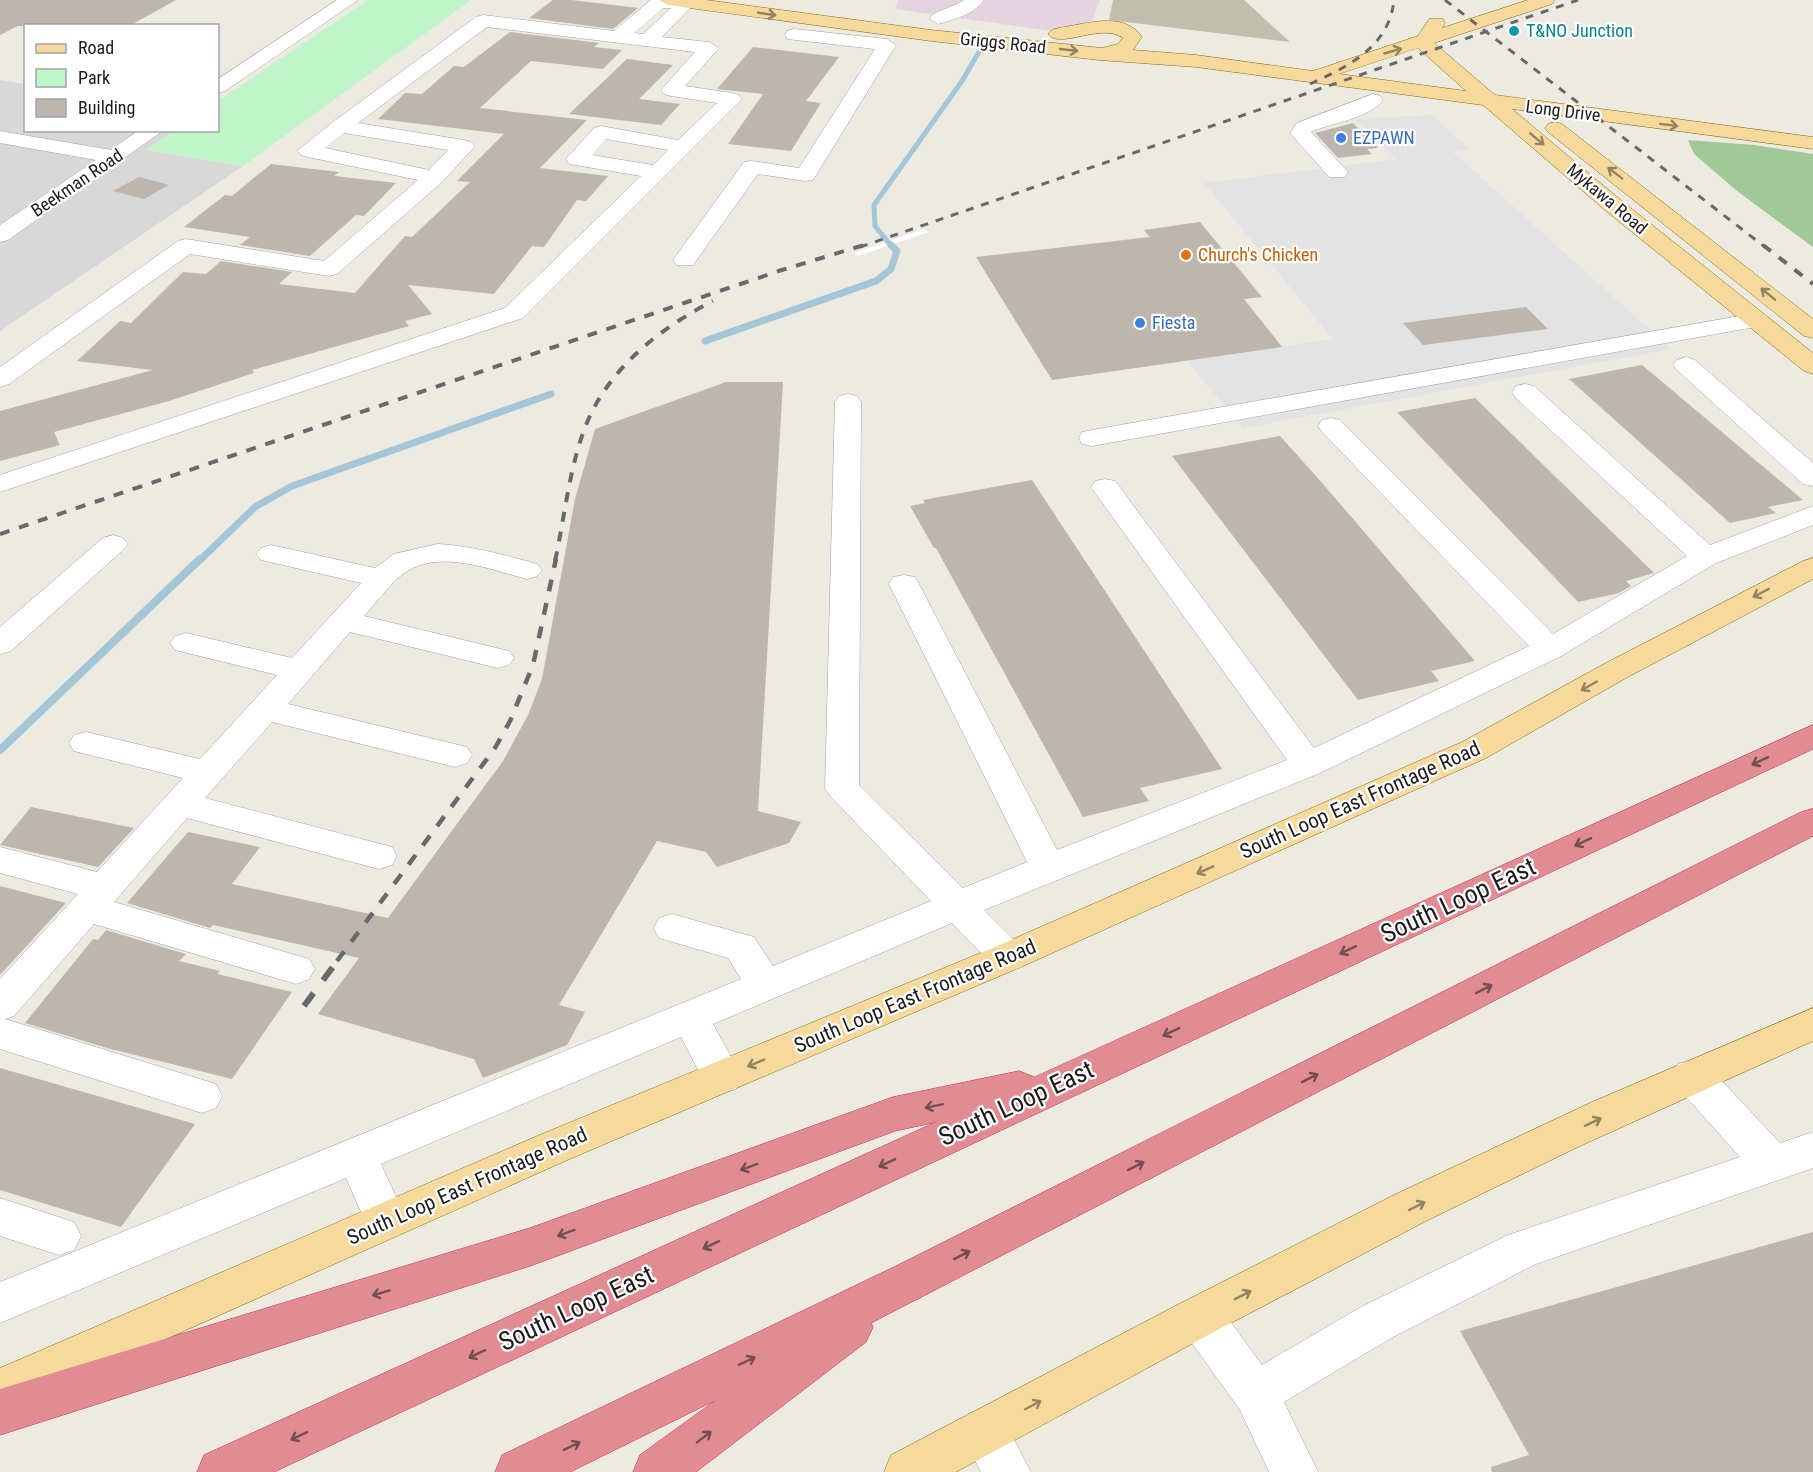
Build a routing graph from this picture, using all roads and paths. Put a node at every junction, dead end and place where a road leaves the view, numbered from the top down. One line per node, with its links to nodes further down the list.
1 (349, 0): 21 (street)
2 (668, 0): 7 (main road, Griggs Road)
3 (975, 0): 9 (street)
4 (981, 0): 10 (street)
5 (1506, 0): 11 (main road, Griggs Road)
6 (1546, 0): 11 (main road, Griggs Road)
7 (674, 1): 12 (street); 12 (street); 13 (main road, Griggs Road, one-way to 13)
8 (886, 11): 9 (main road, Griggs Road)
9 (938, 18): 15 (main road, Griggs Road)
10 (982, 21)
11 (1439, 29): 16 (main road); 19 (main road, Griggs Road); 22 (main road, Mykawa Road)
12 (643, 31): 25 (street); 31 (street)
13 (859, 34): 14 (street); 17 (main road, Griggs Road, one-way to 17); 41 (street)
14 (794, 35)
15 (1128, 42): 17 (main road); 19 (main road, Griggs Road)
16 (1423, 42): 18 (main road, Griggs Road, one-way to 16); 20 (main road, Mykawa Road)
17 (1100, 54): 19 (main road, Griggs Road)
18 (1337, 68): 19 (main road, Griggs Road); 20 (main road)
19 (1309, 70): 22 (main road, Long Drive)
20 (1473, 85): 22 (main road, Mykawa Road)
21 (219, 86)
22 (1498, 95): 24 (main road, Long Drive); 27 (main road, Long Drive); 37 (main road, Mykawa Road, one-way to 37)
23 (1372, 100): 34 (street)
24 (1528, 106): 27 (main road, Long Drive, one-way to 27); 36 (main road, Mykawa Road, one-way to 24)
25 (340, 126): 35 (street); 35 (street)
26 (1813, 129): 27 (main road, Long Drive)
27 (1770, 130): 30 (main road, Long Drive)
28 (151, 132): 32 (street, Beekman Road)
29 (0, 137): 32 (street)
30 (1813, 143)
31 (683, 147): 33 (street); 33 (street)
32 (115, 157): 38 (street, Beekman Road)
33 (657, 172): 52 (street)
34 (1337, 172)
35 (434, 177): 46 (street)
36 (1651, 201): 37 (main road); 39 (main road, Mykawa Road)
37 (1614, 206): 40 (main road, Mykawa Road)
38 (0, 235)
39 (1712, 249): 40 (main road); 43 (main road, Mykawa Road, one-way to 39)
40 (1675, 254): 42 (main road, Mykawa Road)
41 (685, 260)
42 (1757, 320): 45 (main road, Mykawa Road); 50 (street)
43 (1813, 331)
44 (1686, 365): 51 (street)
45 (1813, 366)
46 (0, 379)
47 (1525, 392): 57 (street)
48 (848, 402): 80 (street)
49 (1331, 426): 65 (street)
50 (1092, 438)
51 (1813, 478)
52 (0, 484)
53 (1105, 487): 72 (street)
54 (1813, 515): 57 (street)
55 (113, 544): 64 (street)
56 (271, 555): 60 (street)
57 (1706, 557): 65 (street)
58 (1813, 567): 82 (main road, South Loop East Frontage Road, one-way to 82)
59 (527, 570): 60 (street)
60 (381, 578): 62 (street)
61 (904, 584): 78 (street)
62 (343, 621): 66 (street); 67 (street)
63 (186, 643): 67 (street)
64 (0, 644)
65 (1550, 649): 72 (street)
66 (498, 658)
67 (299, 670): 68 (street)
68 (265, 709): 71 (street); 73 (street)
69 (1813, 736): 91 (highway, South Loop East, one-way to 91)
70 (86, 743): 73 (street)
71 (455, 755)
72 (1308, 765): 78 (street)
73 (208, 773): 74 (street)
74 (180, 804): 76 (street); 79 (street)
75 (1813, 821): 99 (highway, one-way to 75)
76 (379, 856)
77 (0, 860): 79 (street)
78 (1048, 868): 80 (street)
79 (96, 898): 83 (street); 85 (street)
80 (959, 908): 82 (street); 84 (street)
81 (672, 928): 84 (street)
82 (1008, 957): 90 (main road, South Loop East Frontage Road, one-way to 90)
83 (296, 969)
84 (766, 987): 86 (street)
85 (0, 1005)
86 (690, 1018): 90 (street); 94 (street)
87 (1813, 1024): 89 (main road)
88 (0, 1033): 92 (street)
89 (1692, 1076): 95 (street); 101 (main road, one-way to 89)
90 (722, 1077): 97 (main road, South Loop East Frontage Road)
91 (1074, 1077): 104 (highway, one-way to 104); 106 (highway, South Loop East, one-way to 106)
92 (202, 1096)
93 (1813, 1150): 95 (street)
94 (357, 1156): 97 (street); 100 (street)
95 (1772, 1163): 103 (street)
96 (0, 1217): 98 (street)
97 (386, 1221): 102 (main road, South Loop East Frontage Road)
98 (59, 1236)
99 (910, 1281): 107 (highway, one-way to 99); 108 (highway, one-way to 99)
100 (0, 1303)
101 (1200, 1317): 103 (street); 105 (main road, one-way to 101)
102 (0, 1391)
103 (1256, 1394): 111 (street)
104 (0, 1412)
105 (984, 1431): 109 (main road); 110 (street)
106 (220, 1472)
107 (519, 1472)
108 (657, 1472)
109 (908, 1472)
110 (1007, 1472)
111 (1294, 1472)

